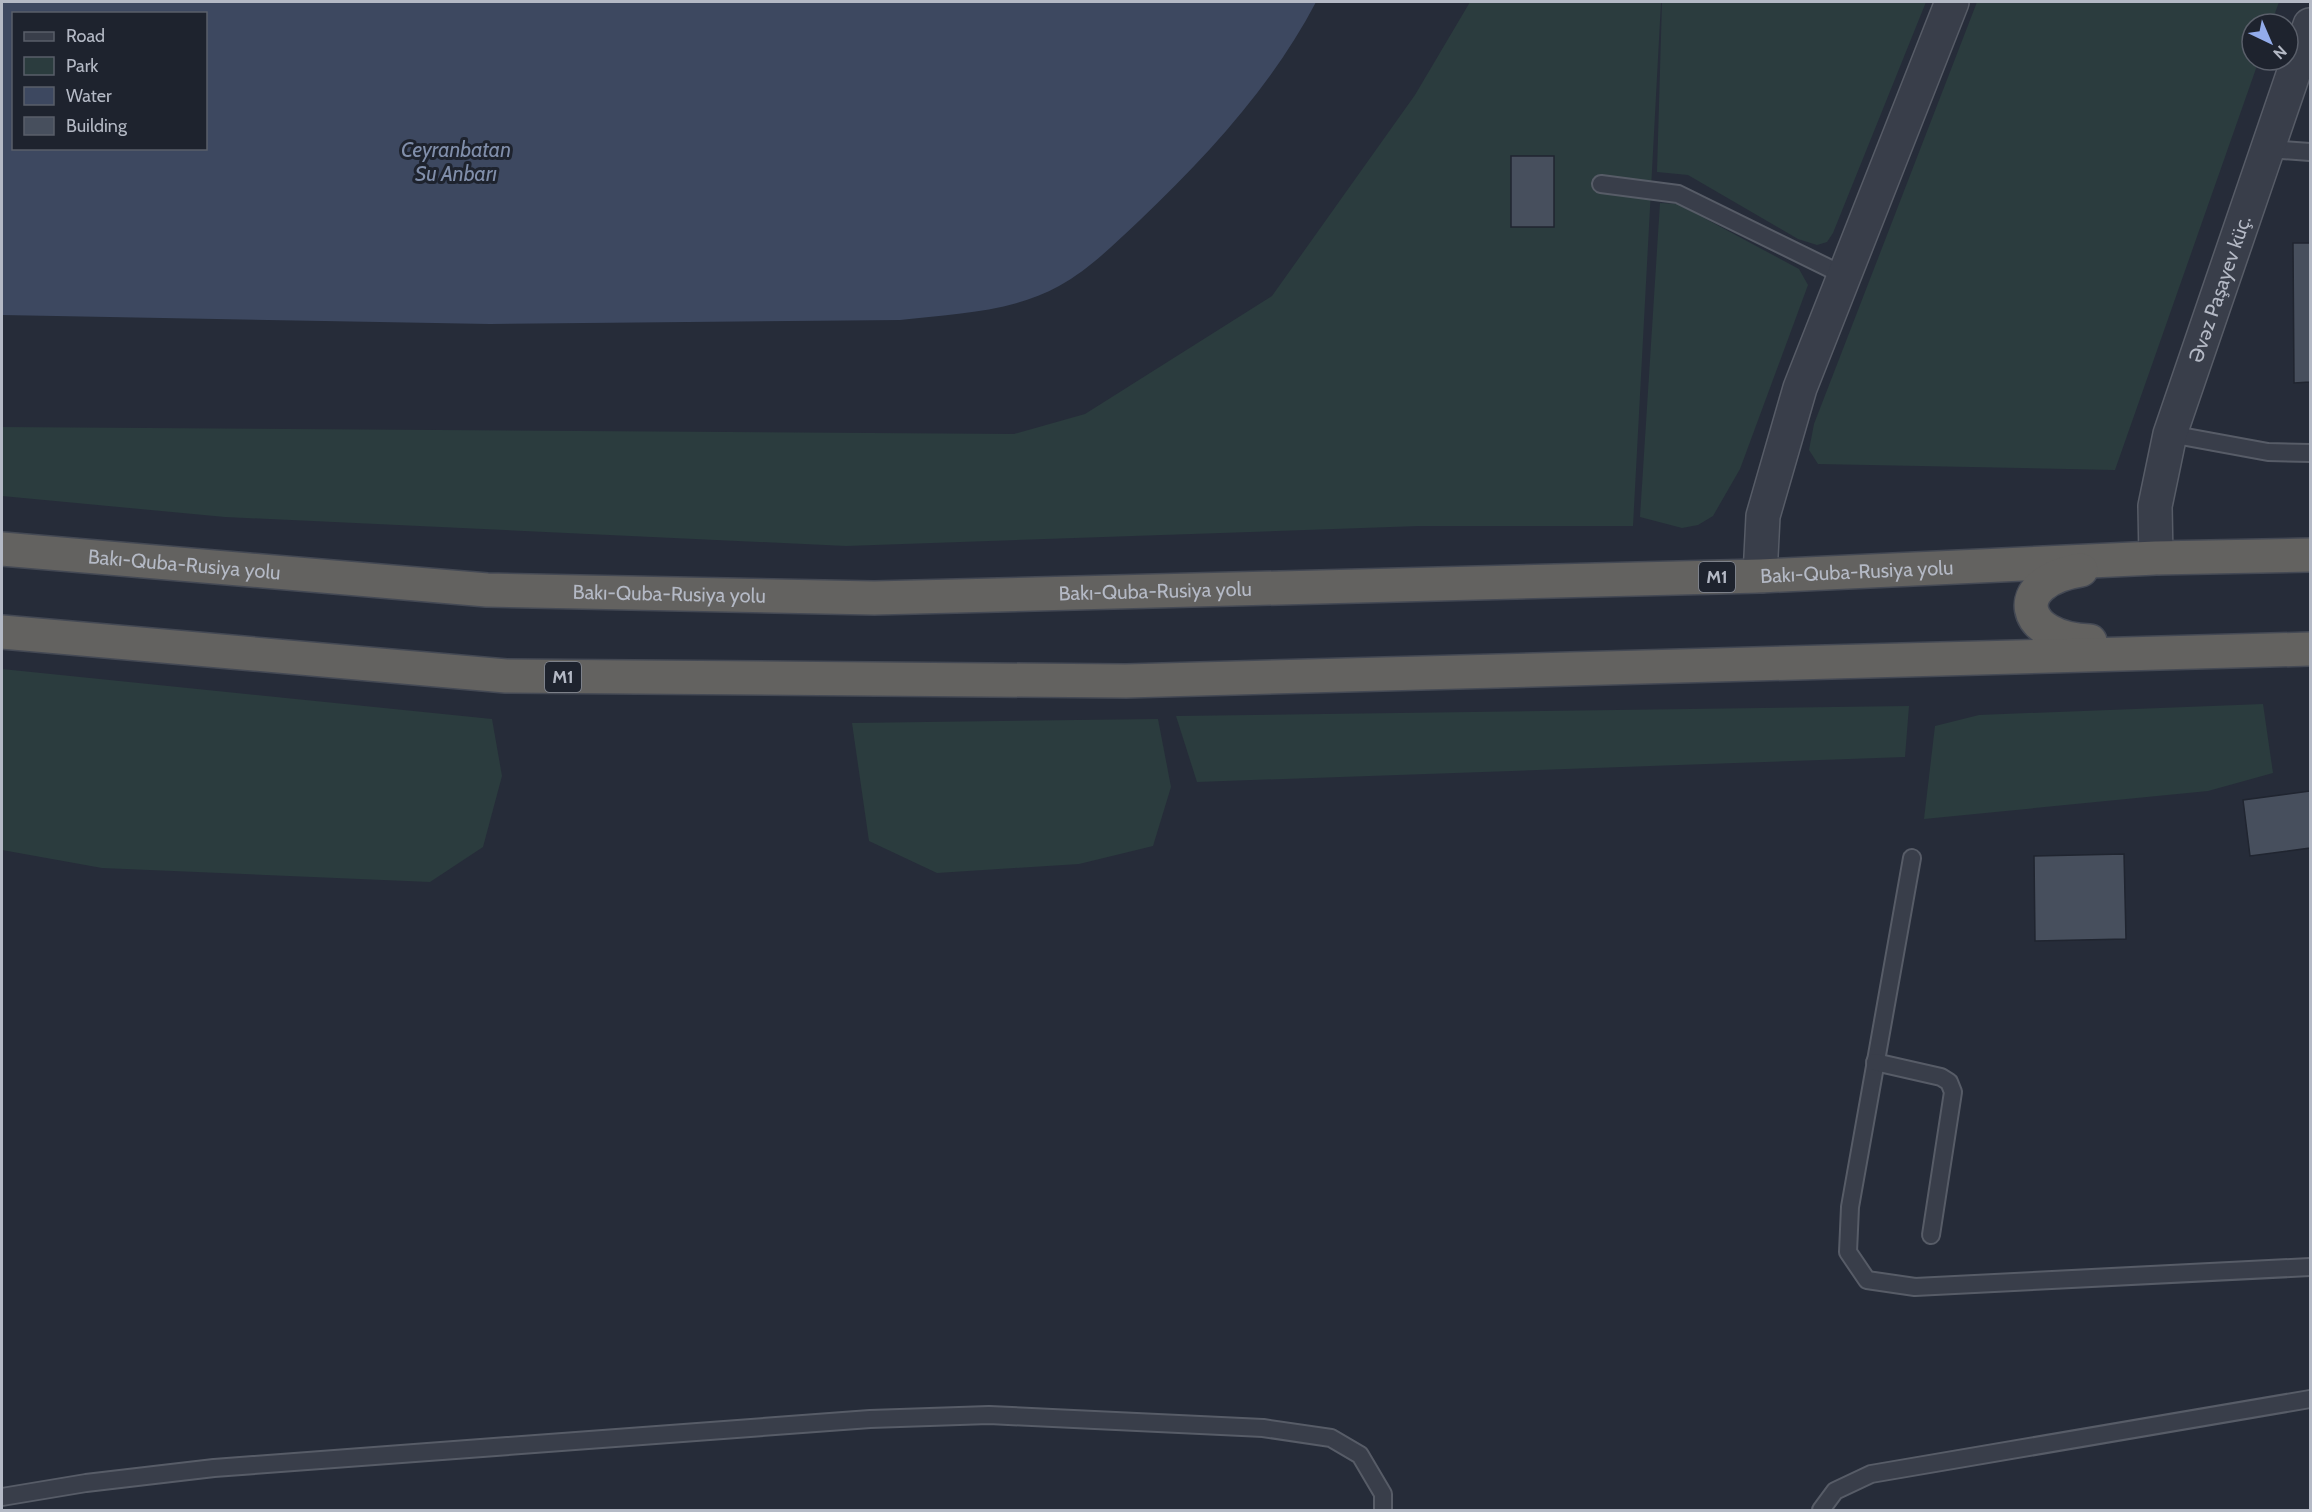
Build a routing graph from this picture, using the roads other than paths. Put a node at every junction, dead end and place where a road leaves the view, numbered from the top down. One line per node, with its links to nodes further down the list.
1 (1952, 2): 6 (street)
2 (2310, 25): 3 (street, Əvəz Paşayev küç.)
3 (2268, 149): 4 (lane); 7 (street, Əvəz Paşayev küç.)
4 (2310, 152)
5 (1601, 184): 6 (lane)
6 (1843, 275): 12 (street)
7 (2170, 434): 8 (lane); 11 (street, Əvəz Paşayev küç.)
8 (2310, 453)
9 (2, 549): 12 (highway, Bakı-Quba-Rusiya yolu / M1)
10 (2310, 555): 11 (highway, Bakı-Quba-Rusiya yolu / M1)
11 (2156, 558): 12 (highway, Bakı-Quba-Rusiya yolu / M1); 14 (highway)
12 (1760, 576)
13 (2, 632): 14 (highway, M1)
14 (2310, 648)
15 (1912, 858): 16 (lane)
16 (1875, 1062): 17 (lane); 18 (lane)
17 (1931, 1235)
18 (2310, 1267)
19 (2310, 1399): 22 (lane)
20 (2, 1497): 21 (lane)
21 (1383, 1510)
22 (1821, 1510)

